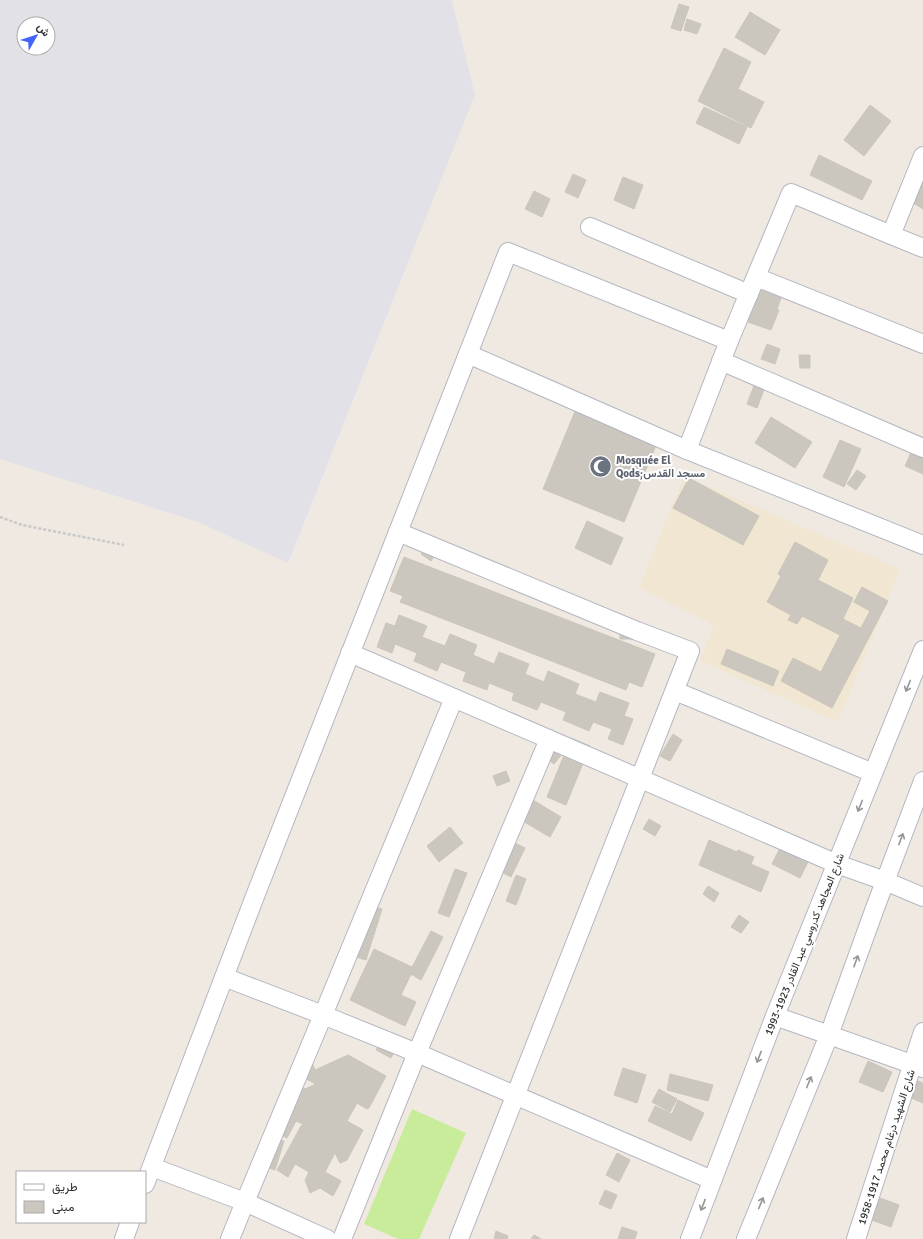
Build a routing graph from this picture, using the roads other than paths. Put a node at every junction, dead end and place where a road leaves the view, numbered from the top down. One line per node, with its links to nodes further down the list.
1 (923, 156): 3 (street)
2 (590, 227): 6 (street)
3 (892, 235): 4 (street); 5 (street)
4 (923, 248)
5 (756, 276): 6 (street); 8 (street)
6 (749, 294): 7 (street)
7 (729, 341): 9 (street); 10 (street)
8 (923, 344)
9 (468, 354): 12 (street); 13 (street)
10 (721, 361): 11 (street); 12 (street)
11 (923, 448)
12 (687, 450): 14 (street)
13 (398, 532): 16 (street); 17 (street)
14 (923, 545)
15 (923, 650): 20 (street, شارع المجاهد كدروسي عبد القادر 1923-1993, one-way to 20)
16 (350, 653): 18 (street); 26 (street)
17 (675, 691): 20 (street); 21 (street)
18 (454, 698): 19 (street); 27 (street)
19 (549, 739): 21 (street); 31 (street)
20 (873, 773): 23 (street, شارع المجاهد كدروسي عبد القادر 1923-1993, one-way to 23)
21 (640, 779): 23 (street); 33 (street)
22 (923, 781): 24 (street, one-way to 22)
23 (837, 864): 24 (street); 28 (street, شارع المجاهد كدروسي عبد القادر 1923-1993)
24 (885, 881): 25 (street); 30 (street, one-way to 24)
25 (923, 897)
26 (224, 977): 27 (street); 34 (street)
27 (323, 1015): 31 (street); 37 (street)
28 (774, 1016): 30 (street); 35 (street, شارع المجاهد كدروسي عبد القادر 1923-1993, one-way to 35)
29 (923, 1032): 32 (street, شارع الشهيد درغام محمد 1917-1958)
30 (829, 1035): 32 (street); 45 (street, one-way to 30)
31 (417, 1053): 33 (street); 42 (street)
32 (918, 1066): 46 (street, شارع الشهيد درغام محمد 1917-1958)
33 (515, 1094): 35 (street); 43 (street)
34 (152, 1167): 36 (street); 37 (street)
35 (712, 1180): 44 (street, شارع المجاهد كدروسي عبد القادر 1923-1993, one-way to 44)
36 (146, 1182)
37 (245, 1202): 40 (street); 41 (street)
38 (130, 1223): 39 (street)
39 (124, 1239)
40 (230, 1239)
41 (327, 1239)
42 (342, 1239)
43 (459, 1239)
44 (690, 1239)
45 (746, 1239)
46 (856, 1239)

